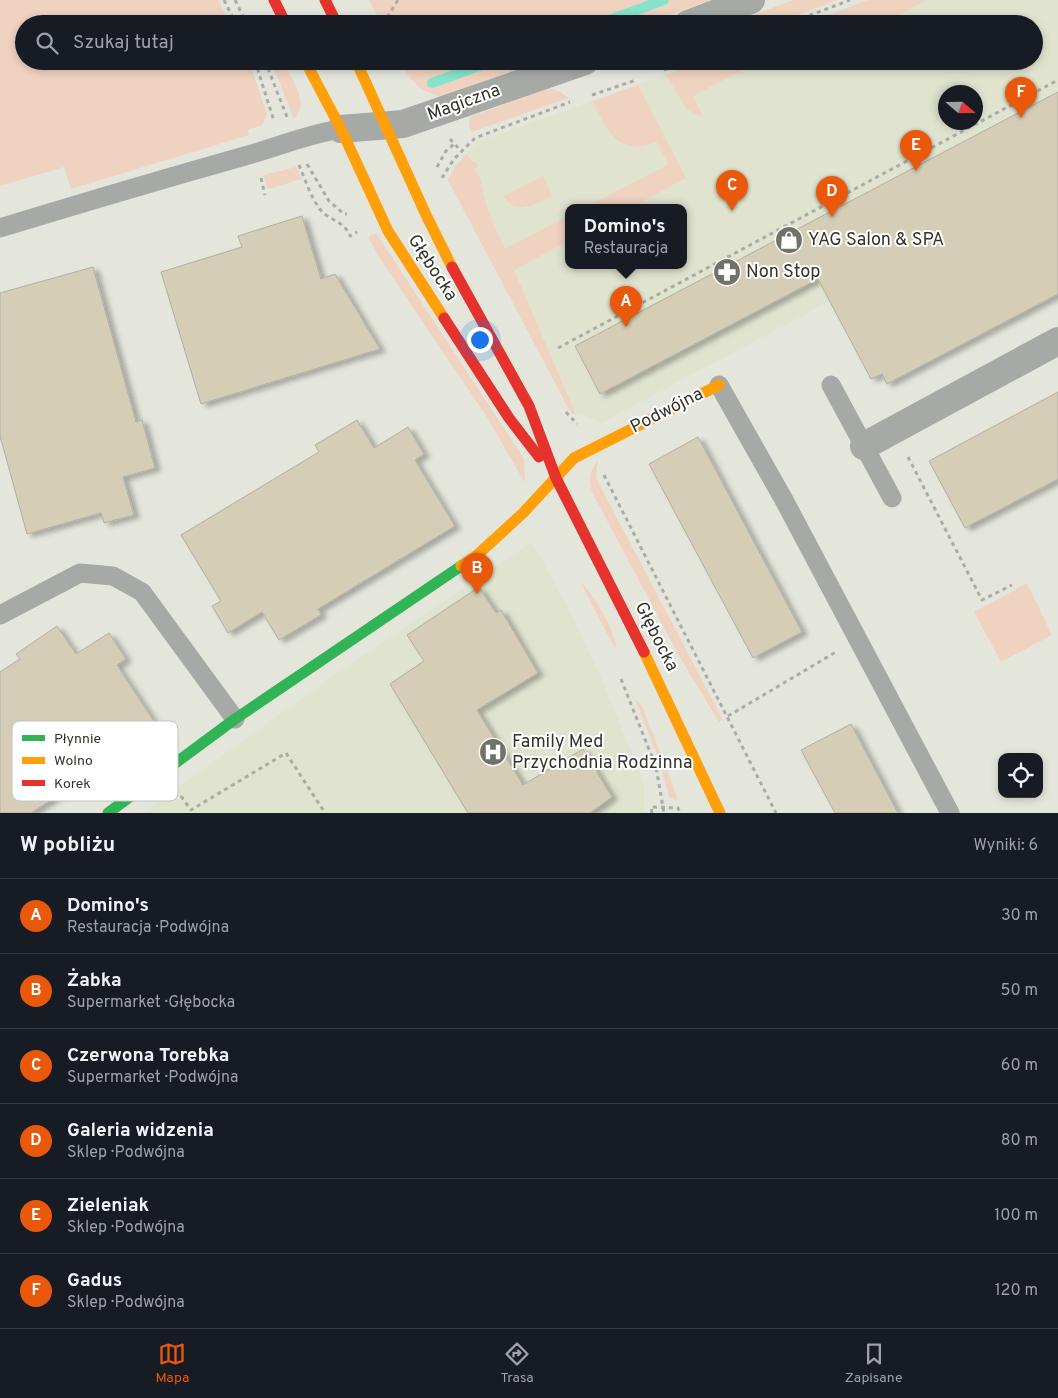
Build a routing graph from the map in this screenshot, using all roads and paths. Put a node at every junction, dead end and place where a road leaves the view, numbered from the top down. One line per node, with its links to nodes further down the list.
1 (224, 0): 8 (path)
2 (235, 0): 9 (path)
3 (274, 0): 10 (street)
4 (325, 0): 11 (street)
5 (398, 0): 12 (path)
6 (751, 0): 13 (street)
7 (850, 0): 14 (path)
8 (232, 15)
9 (243, 15)
10 (282, 15)
11 (332, 15)
12 (389, 15)
13 (712, 15)
14 (811, 15)
15 (258, 70): 24 (path)
16 (311, 70): 25 (street, Głębocka)
17 (360, 70): 23 (street, Głębocka)
18 (559, 70): 23 (street, Magiczna)
19 (636, 80): 21 (path)
20 (1058, 80): 31 (path)
21 (592, 95)
22 (570, 102): 27 (path)
23 (386, 125): 25 (street, Magiczna); 38 (street, Głębocka)
24 (269, 127)
25 (341, 129): 28 (lane); 38 (street, Głębocka)
26 (296, 160): 29 (path)
27 (442, 186)
28 (0, 228)
29 (360, 231)
30 (1058, 341): 36 (street)
31 (558, 348)
32 (719, 384): 35 (street, Podwójna); 42 (lane, Podwójna)
33 (831, 385): 36 (lane)
34 (564, 408): 35 (path)
35 (600, 444): 38 (street, Podwójna); 43 (path)
36 (864, 446): 39 (lane)
37 (907, 454): 40 (path)
38 (556, 478): 44 (street, Podwójna); 52 (street, Głębocka)
39 (892, 498)
40 (1012, 585)
41 (0, 615): 44 (lane)
42 (858, 639): 43 (path); 54 (lane, Podwójna)
43 (728, 716): 53 (path)
44 (235, 720): 45 (street, Podwójna)
45 (178, 762)
46 (178, 793): 49 (path)
47 (124, 801): 48 (street, Podwójna)
48 (108, 813)
49 (325, 813)
50 (652, 813): 51 (path)
51 (680, 813)
52 (720, 813)
53 (776, 813)
54 (950, 813)

